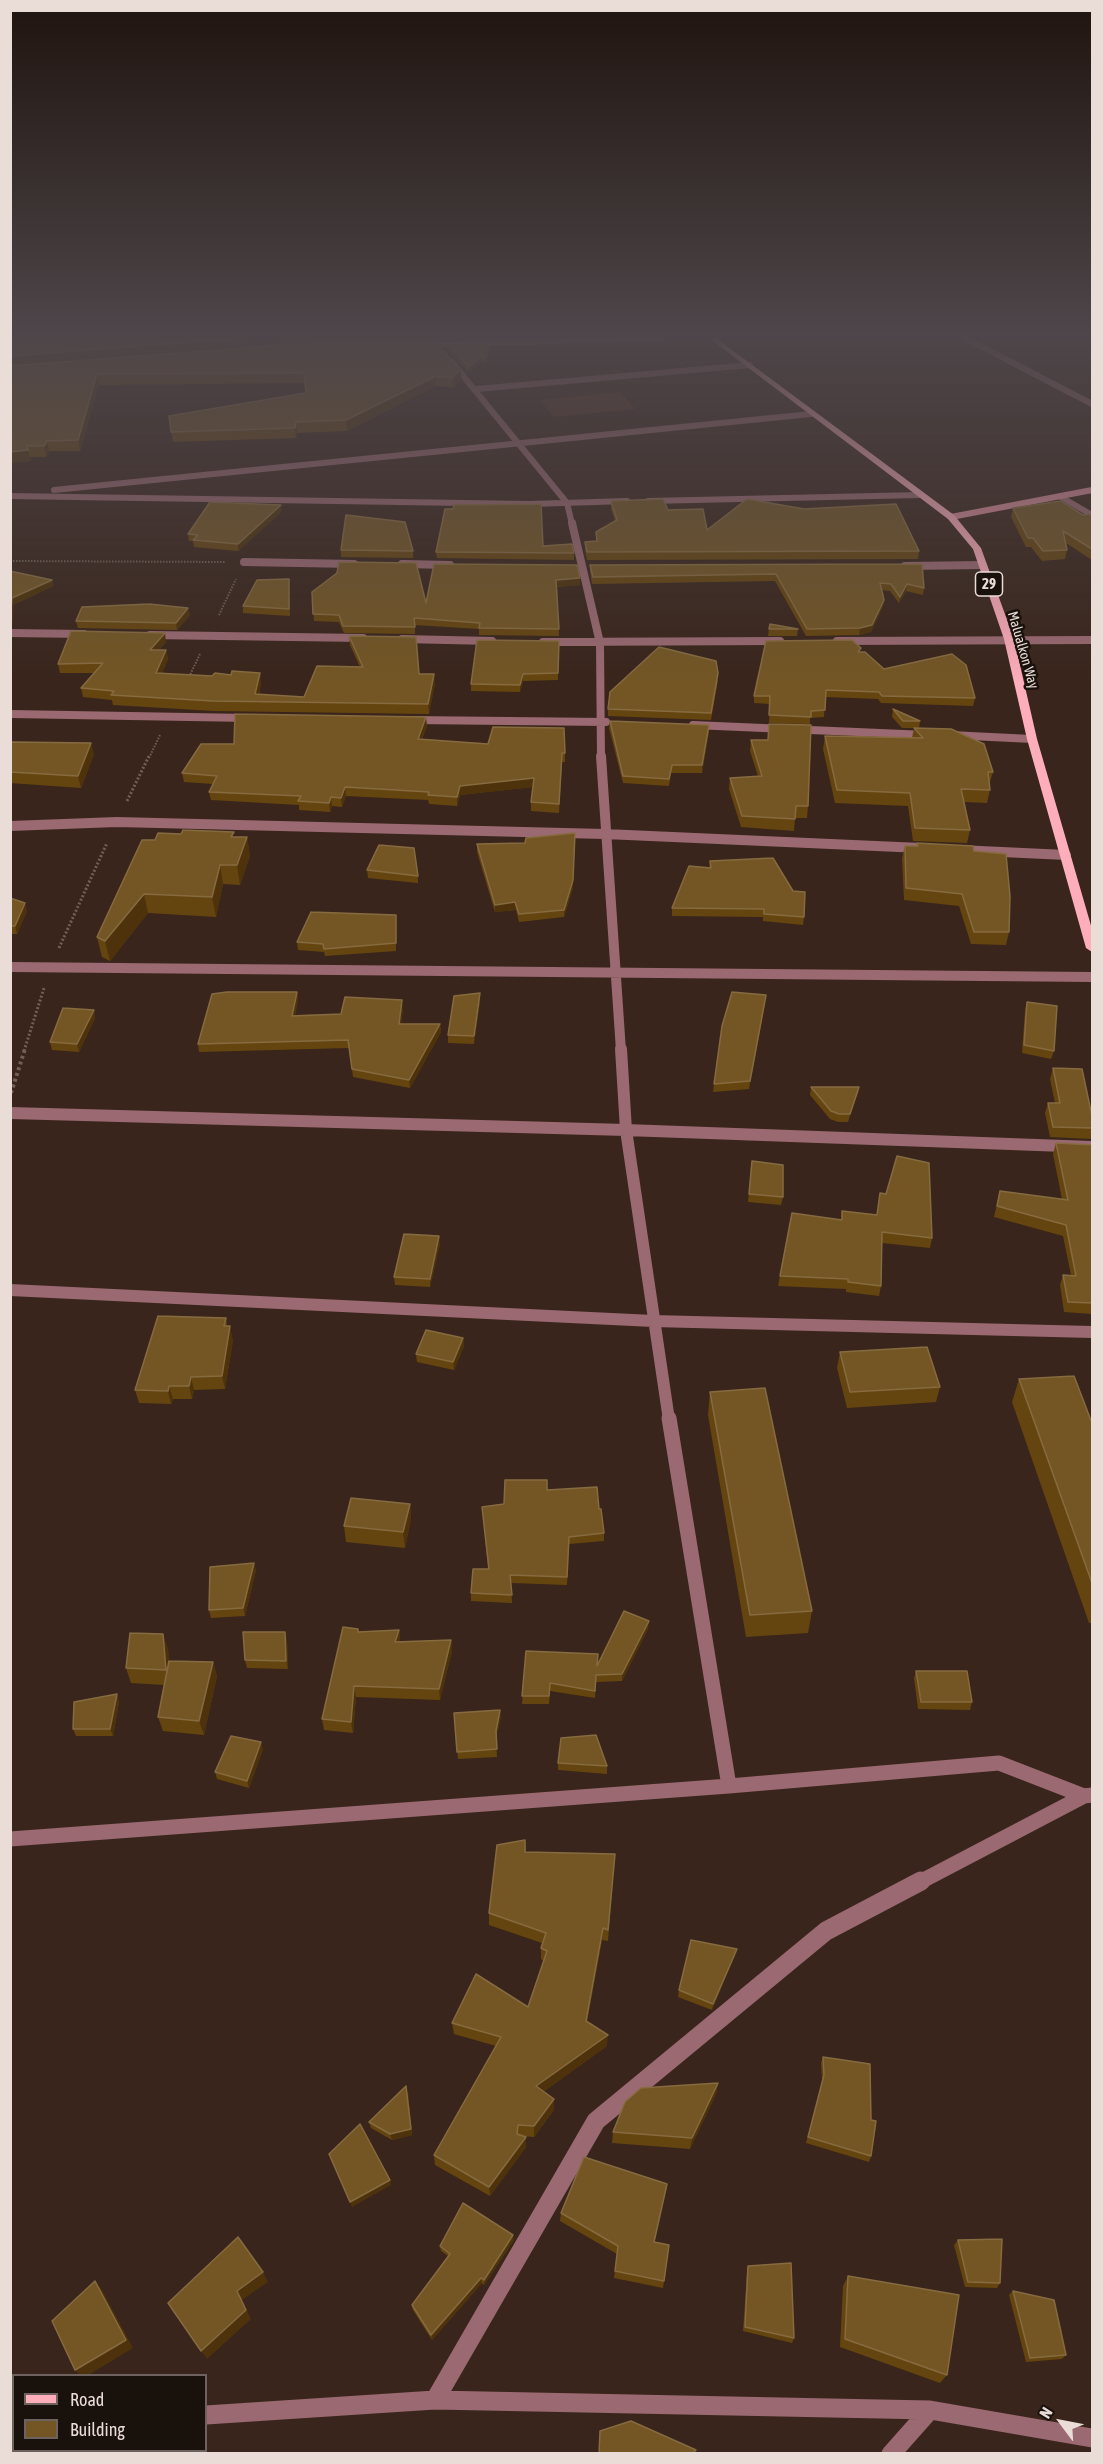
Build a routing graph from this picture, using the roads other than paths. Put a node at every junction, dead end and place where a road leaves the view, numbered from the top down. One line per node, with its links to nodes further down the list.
1 (421, 453): 5 (street)
2 (527, 453): 8 (street)
3 (863, 453): 6 (main road, Malualkon Way / 29)
4 (1092, 490): 7 (main road)
5 (10, 495): 8 (street)
6 (920, 495): 8 (street); 10 (main road, Malualkon Way / 29)
7 (1061, 497): 9 (street); 10 (main road)
8 (567, 502): 28 (street)
9 (1092, 515)
10 (951, 517): 16 (main road, Malualkon Way / 29)
11 (244, 562): 12 (street)
12 (361, 564)
13 (396, 564): 14 (street)
14 (455, 565)
15 (900, 566): 16 (street)
16 (982, 566): 22 (main road, Malualkon Way / 29)
17 (10, 633): 18 (street)
18 (92, 634)
19 (139, 634): 20 (street)
20 (375, 639)
21 (387, 639): 24 (street)
22 (1009, 639): 23 (street); 26 (street); 34 (main road, Malualkon Way / 29)
23 (1092, 640)
24 (505, 641)
25 (787, 641): 28 (street)
26 (822, 641)
27 (529, 642): 28 (street)
28 (600, 643): 32 (street)
29 (10, 714): 30 (street)
30 (265, 718)
31 (396, 719): 32 (street)
32 (605, 722): 36 (street)
33 (681, 725): 34 (street)
34 (1032, 739): 39 (main road, Malualkon Way / 29)
35 (10, 826): 36 (street)
36 (605, 834): 37 (street); 42 (street)
37 (936, 849)
38 (948, 850): 39 (street)
39 (1066, 855): 40 (main road, Malualkon Way / 29)
40 (1092, 945)
41 (10, 967): 42 (street)
42 (615, 972): 43 (street); 45 (street)
43 (1092, 977)
44 (10, 1113): 45 (street)
45 (626, 1130): 46 (street); 48 (street)
46 (1092, 1147)
47 (10, 1290): 48 (street)
48 (653, 1321): 49 (street); 50 (street)
49 (1092, 1332)
50 (729, 1786): 51 (street); 52 (street)
51 (1088, 1796): 53 (street)
52 (10, 1839)
53 (435, 2400): 54 (street); 55 (street)
54 (930, 2410): 56 (street); 57 (street)
55 (207, 2415)
56 (1092, 2438)
57 (891, 2454)

